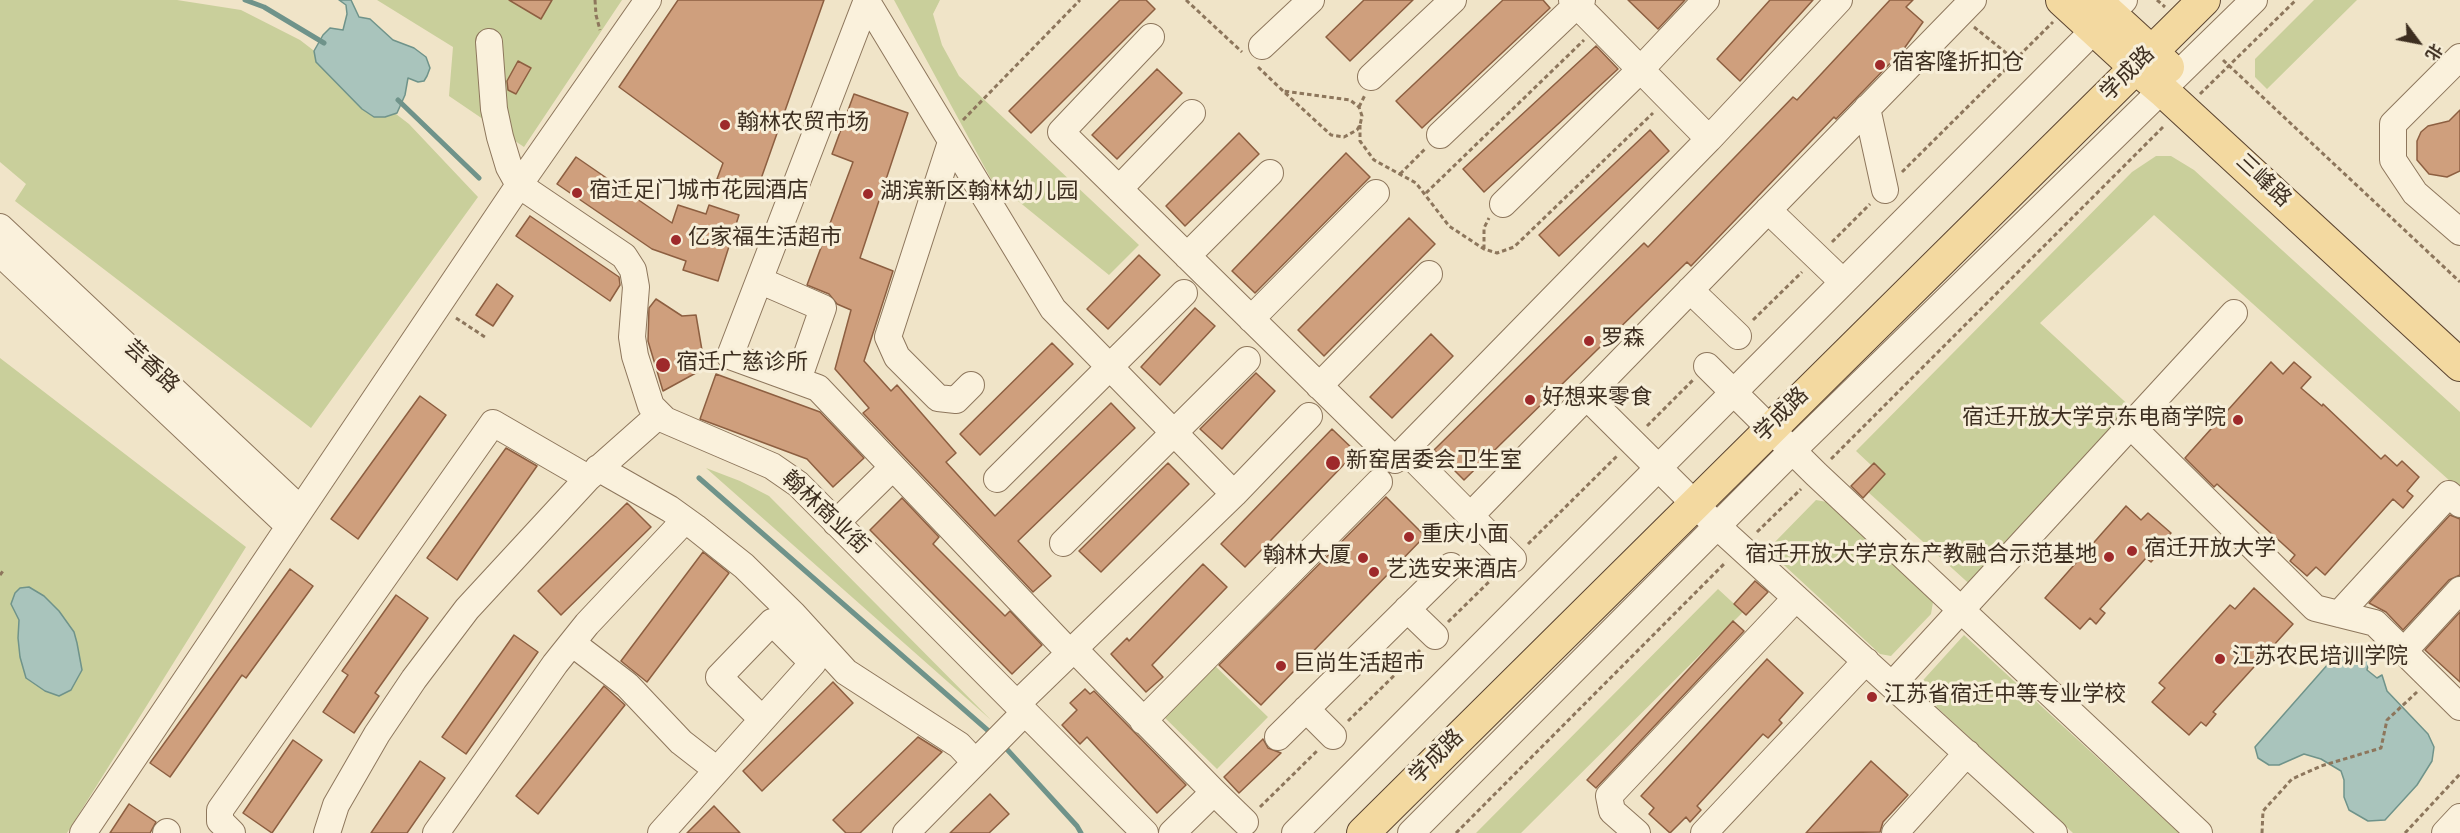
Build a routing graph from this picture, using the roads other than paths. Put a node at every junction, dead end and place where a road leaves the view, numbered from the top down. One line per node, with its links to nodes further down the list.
1 (648, 0): 27 (street)
2 (867, 0): 24 (street); 38 (street)
3 (1311, 0): 15 (street)
4 (1453, 0): 19 (street)
5 (1706, 0): 18 (street)
6 (1839, 0): 25 (street)
7 (2204, 0): 16 (main road, 学成路)
8 (2254, 0): 20 (street)
9 (1577, 2): 18 (street); 23 (street)
10 (2166, 3): 16 (main road, 学成路)
11 (1966, 7): 21 (street)
12 (2092, 8): 16 (main road, 三峰路); 39 (street)
13 (1151, 36): 28 (street)
14 (489, 42): 27 (street)
15 (1262, 46)
16 (2136, 53): 20 (main road, 三峰路); 57 (main road, 学成路)
17 (2460, 57): 34 (street)
18 (1641, 69): 25 (street); 31 (street)
19 (1371, 77)
20 (2181, 92): 45 (main road, 三峰路); 47 (main road, 三峰路); 61 (street)
21 (1867, 108): 29 (street); 32 (street)
22 (1192, 114): 28 (street)
23 (1440, 135)
24 (949, 139): 49 (street); 51 (street)
25 (1709, 139): 60 (street)
26 (1270, 174): 36 (street)
27 (519, 184): 55 (street); 71 (street)
28 (1119, 189): 36 (street)
29 (1884, 190)
30 (1376, 193): 43 (street)
31 (1503, 204)
32 (1768, 210): 39 (street); 40 (street)
33 (0, 227): 71 (street, 芸香路)
34 (2460, 232)
35 (0, 253): 71 (street, 芸香路)
36 (1187, 256): 43 (street)
37 (1429, 274): 52 (street)
38 (761, 281): 50 (street); 50 (street)
39 (1843, 282): 53 (street)
40 (1690, 290): 44 (street); 54 (street)
41 (1184, 293): 49 (street)
42 (2234, 313): 58 (street)
43 (1251, 319): 52 (street)
44 (1738, 336)
45 (2460, 336)
46 (1247, 360): 59 (street)
47 (2460, 365)
48 (1707, 366): 53 (street)
49 (1110, 367): 59 (street); 65 (street)
50 (798, 380): 62 (street)
51 (971, 385)
52 (1319, 386): 60 (street)
53 (1734, 392): 57 (street); 63 (street)
54 (1586, 396): 63 (street); 70 (street)
55 (659, 415): 64 (street); 73 (street, 翰林商业街)
56 (1309, 416): 67 (street)
57 (1763, 422): 61 (street); 68 (main road, 学成路)
58 (2129, 424): 81 (street); 82 (street)
59 (1174, 433): 67 (street); 75 (street)
60 (1406, 450): 70 (street)
61 (1792, 451): 74 (street); 81 (street)
62 (893, 467): 73 (street); 85 (street)
63 (1658, 468): 68 (street); 111 (street)
64 (593, 473): 72 (street); 104 (street); 105 (street)
65 (997, 479)
66 (1379, 482): 94 (street)
67 (1234, 494): 85 (street)
68 (1687, 497): 74 (street); 112 (main road, 学成路); 113 (main road, 学成路)
69 (2460, 504): 82 (street)
70 (1470, 516): 76 (street)
71 (295, 517): 103 (street)
72 (685, 520): 84 (street); 87 (street)
73 (836, 523): 91 (street, 翰林商业街)
74 (1717, 526): 79 (street); 114 (street)
75 (1063, 543)
76 (1513, 559)
77 (1450, 566): 80 (street)
78 (2460, 590): 86 (street)
79 (1796, 598): 88 (street); 115 (street)
80 (1407, 609): 83 (street); 92 (street)
81 (1962, 610): 89 (street); 119 (street)
82 (2339, 614): 86 (street)
83 (1435, 636)
84 (572, 643): 99 (street); 106 (street)
85 (1072, 651): 91 (street); 94 (street)
86 (2404, 651): 90 (street)
87 (819, 656): 93 (street); 93 (street); 97 (street)
88 (1866, 661): 89 (street); 116 (street)
89 (1892, 685): 98 (street)
90 (2460, 706)
91 (1021, 708): 97 (street); 109 (street, 翰林商业街)
92 (1306, 709): 95 (street); 96 (street)
93 (762, 719): 99 (street)
94 (1143, 721): 100 (street)
95 (1333, 736)
96 (1278, 737)
97 (988, 749): 108 (street)
98 (1967, 753): 117 (street); 118 (street)
99 (717, 770): 107 (street)
100 (1214, 792): 102 (street); 110 (street)
101 (2460, 817): 120 (street)
102 (1245, 822)
103 (83, 833)
104 (231, 833)
105 (327, 833)
106 (436, 833)
107 (661, 833)
108 (906, 833)
109 (1145, 833)
110 (1172, 833)
111 (1295, 833)
112 (1338, 833)
113 (1363, 833)
114 (1411, 833)
115 (1637, 833)
116 (1704, 833)
117 (1895, 833)
118 (2054, 833)
119 (2199, 833)
120 (2445, 833)

